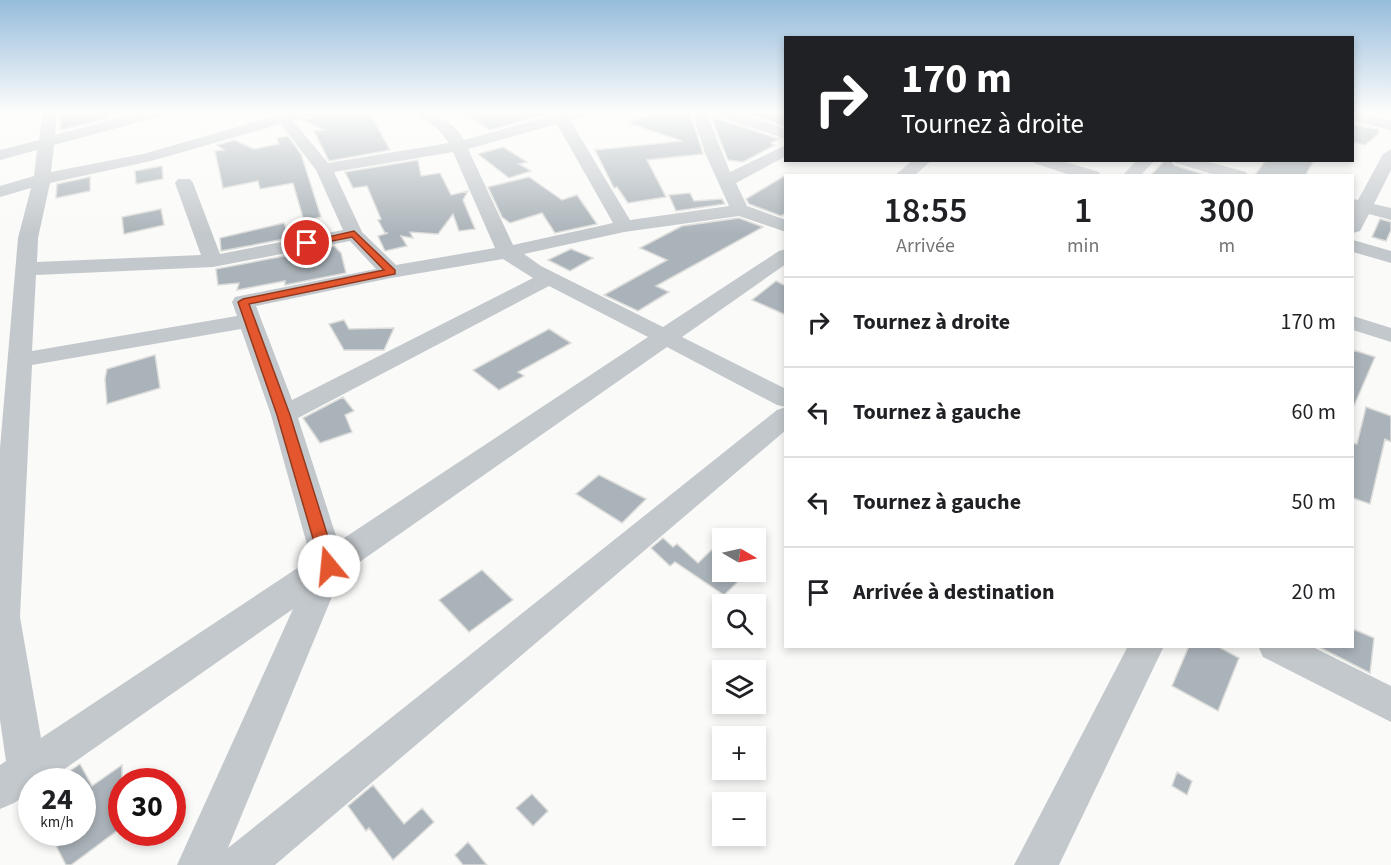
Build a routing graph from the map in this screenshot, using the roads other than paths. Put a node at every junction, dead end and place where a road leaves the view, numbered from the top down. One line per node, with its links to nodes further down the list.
1 (46, 152): 19 (street)
2 (165, 152): 19 (street)
3 (311, 152): 14 (street)
4 (422, 152): 14 (street)
5 (462, 152): 31 (street)
6 (581, 152): 28 (street)
7 (712, 152): 20 (street)
8 (781, 152): 20 (street)
9 (1391, 154): 23 (street)
10 (921, 162): 16 (street)
11 (1046, 162): 17 (street)
12 (1145, 162): 18 (street)
13 (1193, 162): 15 (street)
14 (324, 169): 29 (street)
15 (1240, 170)
16 (905, 174)
17 (1082, 174)
18 (1132, 174)
19 (42, 179): 22 (street); 35 (street)
20 (726, 181): 24 (street)
21 (184, 183): 33 (street)
22 (0, 192)
23 (1359, 206): 25 (street); 26 (street)
24 (740, 210): 27 (street); 28 (street)
25 (1391, 214)
26 (1354, 223)
27 (784, 225)
28 (624, 226): 31 (street)
29 (354, 234): 33 (street); 36 (street)
30 (1354, 246): 32 (street)
31 (507, 252): 36 (street); 37 (street)
32 (1391, 257)
33 (213, 261): 35 (street)
34 (781, 263): 41 (street)
35 (26, 269): 42 (street)
36 (391, 272): 38 (street)
37 (549, 278): 41 (street); 44 (street)
38 (250, 321): 42 (street); 44 (street)
39 (1354, 323): 40 (street)
40 (1391, 335)
41 (664, 338): 43 (street); 47 (street)
42 (19, 360): 46 (street)
43 (784, 398)
44 (284, 415): 47 (street)
45 (784, 418): 57 (street)
46 (6, 467): 48 (street)
47 (329, 566): 53 (street); 56 (street)
48 (2, 579): 52 (street)
49 (1147, 648): 58 (street)
50 (1279, 648): 51 (street)
51 (1391, 705)
52 (27, 768)
53 (31, 768)
54 (18, 777): 55 (street)
55 (0, 789)
56 (199, 865)
57 (241, 865)
58 (1036, 865)

